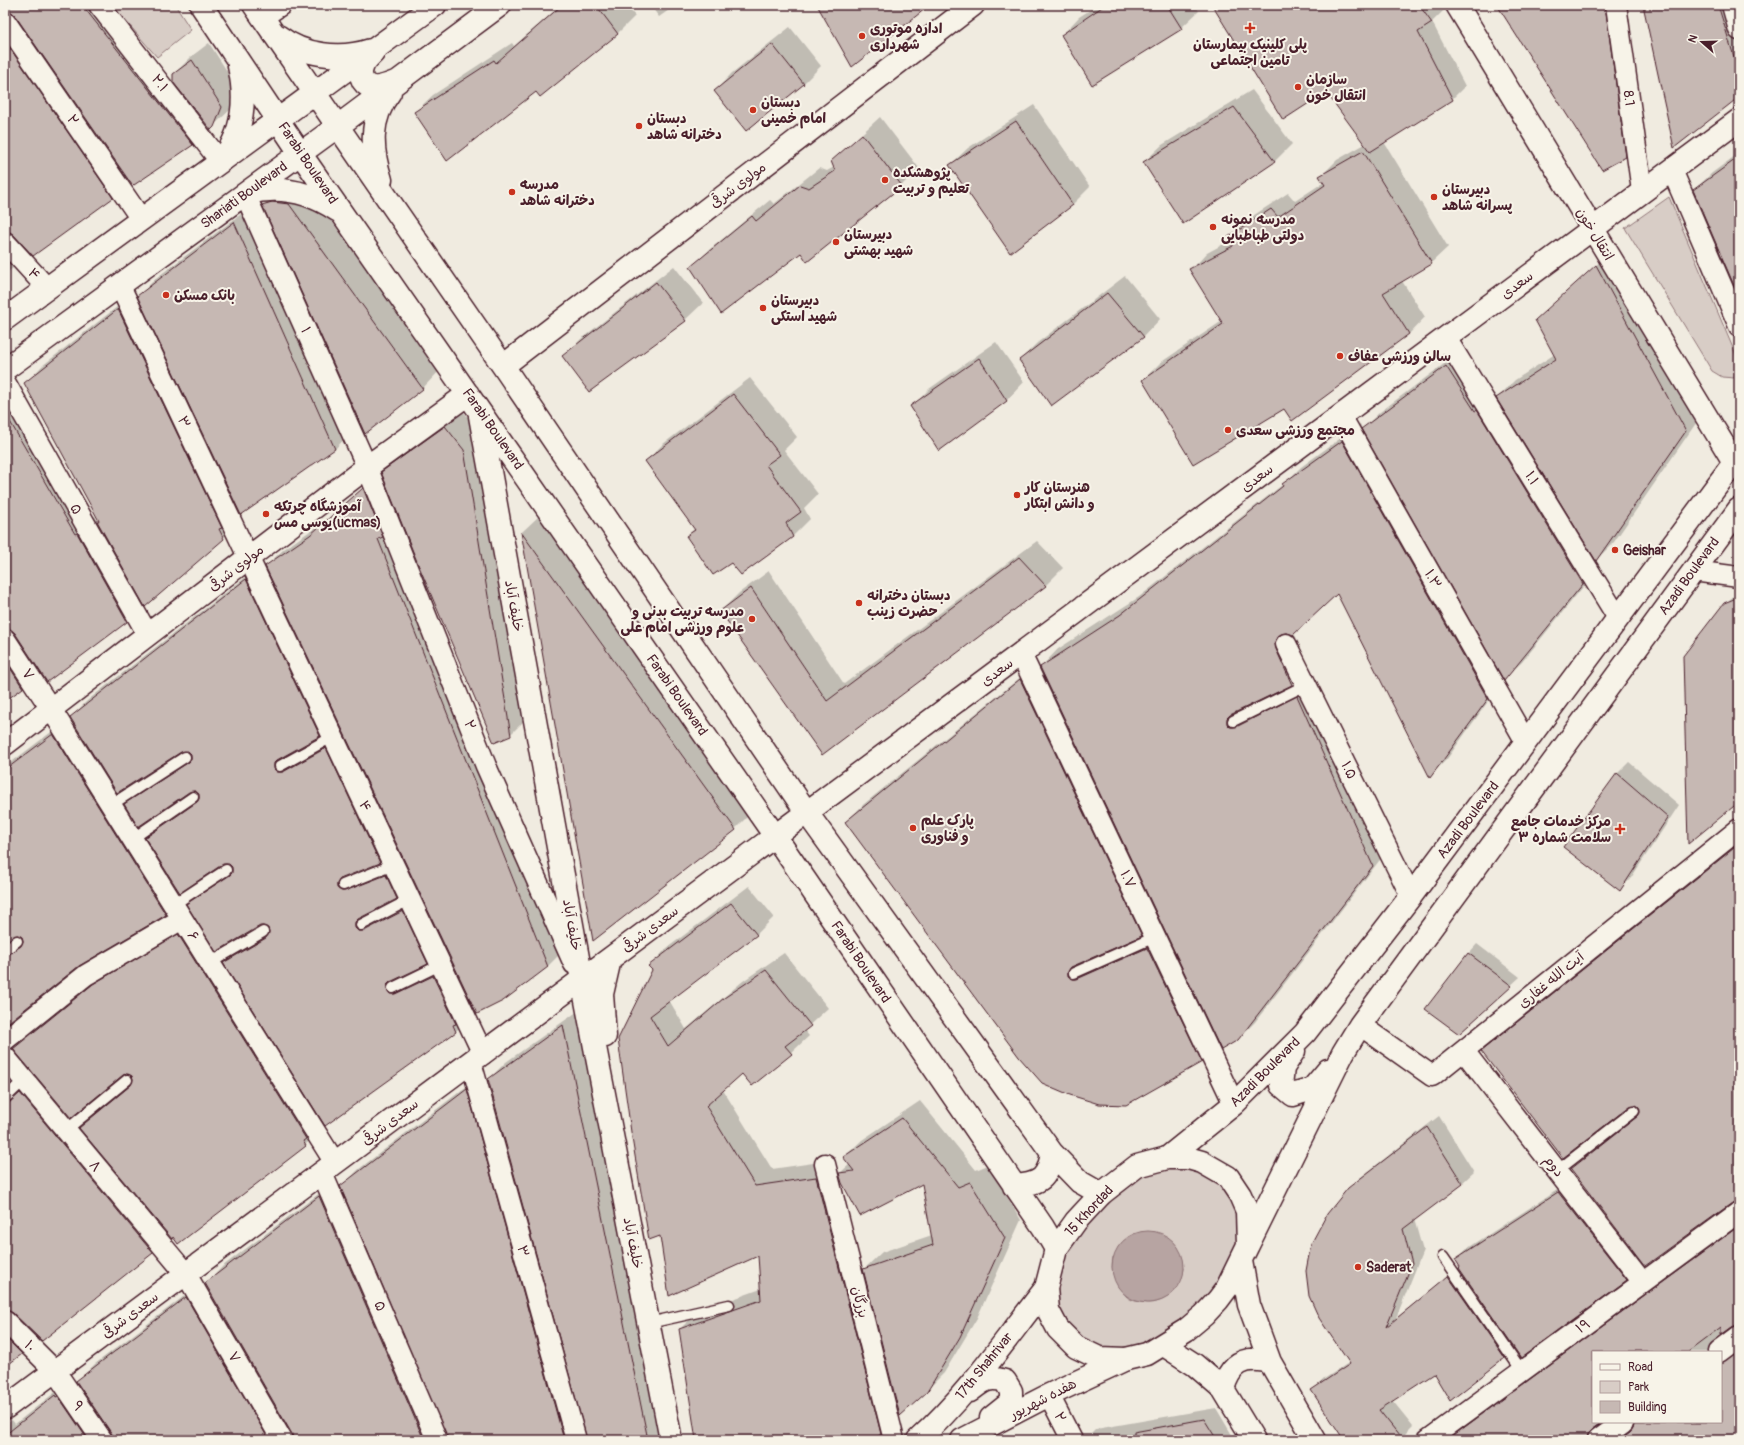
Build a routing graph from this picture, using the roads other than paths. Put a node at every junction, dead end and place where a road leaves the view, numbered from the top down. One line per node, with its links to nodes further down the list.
1 (99, 5): 21 (street, ۲.۱)
2 (201, 5): 14 (main road, Farabi Boulevard)
3 (281, 5): 10 (street)
4 (435, 5): 13 (main road)
5 (500, 5): 15 (main road, Shariati Boulevard)
6 (973, 5): 35 (main road, مولوی شرقی)
7 (1457, 5): 28 (main road, انتقال خون)
8 (1616, 5): 23 (street, 8.1)
9 (1732, 5): 12 (street)
10 (262, 18): 13 (main road); 16 (main road)
11 (5, 21): 27 (street, ۲)
12 (1739, 30)
13 (376, 48): 15 (main road); 16 (main road)
14 (237, 59): 17 (main road, Farabi Boulevard); 21 (main road)
15 (400, 80): 19 (main road, Shariati Boulevard); 25 (main road)
16 (315, 94): 17 (main road); 19 (main road)
17 (278, 119): 20 (main road, Farabi Boulevard); 21 (main road)
18 (1739, 120): 22 (main road, سعدی)
19 (338, 126): 20 (main road, Shariati Boulevard); 25 (main road)
20 (300, 153): 24 (main road, Shariati Boulevard); 26 (main road, Farabi Boulevard)
21 (220, 161): 27 (main road)
22 (1672, 170): 23 (main road, سعدی); 33 (street)
23 (1642, 191): 28 (main road, سعدی)
24 (245, 194): 26 (main road); 30 (main road, Shariati Boulevard); 41 (street, ۱)
25 (386, 197): 35 (main road)
26 (342, 213): 38 (main road, Farabi Boulevard)
27 (141, 219): 31 (main road)
28 (1593, 229): 34 (main road, سعدی); 40 (main road, انتقال خون)
29 (5, 242): 31 (street, ۴)
30 (120, 286): 36 (main road, Shariati Boulevard); 43 (street, ۳)
31 (47, 288): 32 (main road)
32 (5, 319)
33 (1739, 326)
34 (1446, 338): 39 (main road, سعدی); 46 (street, ۱.۱)
35 (503, 366): 61 (main road)
36 (5, 369)
37 (5, 382): 47 (street, ۵)
38 (474, 401): 41 (main road, مولوی شرقی); 63 (main road, Farabi Boulevard); 80 (main road, خلیف آباد)
39 (1341, 416): 50 (main road, سعدی); 55 (street, ۱.۳)
40 (1737, 459): 46 (main road, Azadi Boulevard)
41 (367, 467): 43 (main road, مولوی شرقی); 80 (street, ۲)
42 (1739, 509): 44 (main road, Azadi Boulevard)
43 (249, 558): 47 (main road, مولوی شرقی); 54 (street, ۴)
44 (1693, 571): 45 (street); 82 (main road, Azadi Boulevard)
45 (1739, 577)
46 (1618, 618): 55 (main road, Azadi Boulevard)
47 (148, 635): 52 (main road, مولوی شرقی)
48 (5, 639): 52 (street, ۷)
49 (1286, 644): 51 (street, ۱.۵)
50 (1021, 654): 61 (main road, سعدی); 73 (street, ۱.۷)
51 (1306, 685): 53 (lane); 68 (street, ۱.۵)
52 (52, 709): 56 (main road, مولوی شرقی); 60 (street, ۶)
53 (1233, 721)
54 (332, 737): 58 (lane); 65 (street, ۴)
55 (1526, 742): 68 (main road, Azadi Boulevard)
56 (5, 744)
57 (185, 757): 60 (lane)
58 (280, 766)
59 (193, 797): 64 (lane)
60 (111, 805): 64 (street, ۶)
61 (808, 812): 63 (main road, سعدی); 96 (main road)
62 (1739, 829): 85 (street, آیت الله غفاری)
63 (775, 836): 76 (main road, سعدی شرقی); 101 (main road, Farabi Boulevard)
64 (132, 839): 70 (street, ۶)
65 (393, 865): 67 (lane); 69 (street, ۴)
66 (226, 870): 70 (lane)
67 (343, 886)
68 (1411, 896): 83 (main road, Azadi Boulevard)
69 (409, 900): 71 (lane); 78 (street, ۴)
70 (178, 912): 77 (street, ۶); 84 (street)
71 (361, 925)
72 (263, 932): 77 (lane)
73 (1155, 936): 79 (lane); 92 (street, ۱.۷)
74 (17, 941): 75 (lane)
75 (5, 950)
76 (610, 959): 80 (main road, سعدی شرقی); 93 (main road)
77 (210, 963): 99 (street, ۶)
78 (440, 965): 81 (lane); 88 (street, ۴)
79 (1074, 973)
80 (582, 980): 88 (main road, سعدی شرقی); 93 (main road, خلیف آباد)
81 (393, 988)
82 (1360, 1025): 85 (street, آیت الله غفاری); 86 (main road, Azadi Boulevard)
83 (1304, 1033): 86 (main road); 92 (main road, Azadi Boulevard)
84 (5, 1040)
85 (1464, 1051): 100 (street, دوم)
86 (1343, 1053): 105 (main road, Azadi Boulevard)
87 (5, 1057): 89 (street, ۸)
88 (477, 1058): 99 (main road, سعدی شرقی); 128 (street, ۳)
89 (24, 1080): 91 (lane); 95 (street, ۸)
90 (127, 1080): 95 (lane)
91 (5, 1098)
92 (1234, 1104): 97 (main road, Azadi Boulevard)
93 (606, 1106): 112 (main road, خلیف آباد)
94 (1634, 1111): 100 (lane)
95 (65, 1131): 107 (street, ۸)
96 (1052, 1153): 101 (main road); 102 (main road)
97 (1167, 1158): 102 (main road, 15 Khordad); 105 (main road, 15 Khordad)
98 (825, 1164): 130 (street, بزرگان)
99 (329, 1168): 107 (main road, سعدی شرقی); 127 (street, ۵)
100 (1557, 1172): 108 (street, دوم)
101 (1014, 1186): 104 (main road, Farabi Boulevard)
102 (1101, 1194): 104 (main road, 15 Khordad)
103 (1739, 1212): 108 (street, ۱۹)
104 (1056, 1249): 109 (main road, 15 Khordad)
105 (1244, 1253): 114 (main road, 15 Khordad); 117 (main road, 15 Khordad)
106 (1443, 1257): 119 (lane)
107 (186, 1274): 118 (main road, سعدی شرقی); 126 (street, ۷)
108 (1643, 1282): 119 (street, ۱۹)
109 (1046, 1288): 116 (main road, 15 Khordad); 122 (main road, 17th Shahrivar)
110 (729, 1305): 112 (lane)
111 (5, 1321): 118 (street, ۱۰)
112 (649, 1323): 129 (main road, خلیف آباد)
113 (1739, 1337): 115 (street)
114 (1164, 1345): 116 (main road, 15 Khordad); 120 (main road)
115 (1720, 1351)
116 (1126, 1359): 121 (main road, هفده شهریور)
117 (1270, 1362): 120 (main road); 135 (main road, 15 Khordad)
118 (55, 1371): 123 (main road, سعدی شرقی); 125 (street, ۹)
119 (1522, 1371): 136 (street, ۱۹)
120 (1223, 1389): 134 (main road)
121 (1049, 1395): 132 (main road, هفده شهریور); 133 (street, ۲)
122 (955, 1402): 131 (main road, 17th Shahrivar); 132 (main road)
123 (5, 1408)
124 (1621, 1423): 137 (street)
125 (102, 1440)
126 (282, 1440)
127 (437, 1440)
128 (576, 1440)
129 (671, 1440)
130 (894, 1440)
131 (918, 1440)
132 (960, 1440)
133 (1072, 1440)
134 (1254, 1440)
135 (1315, 1440)
136 (1428, 1440)
137 (1598, 1440)

